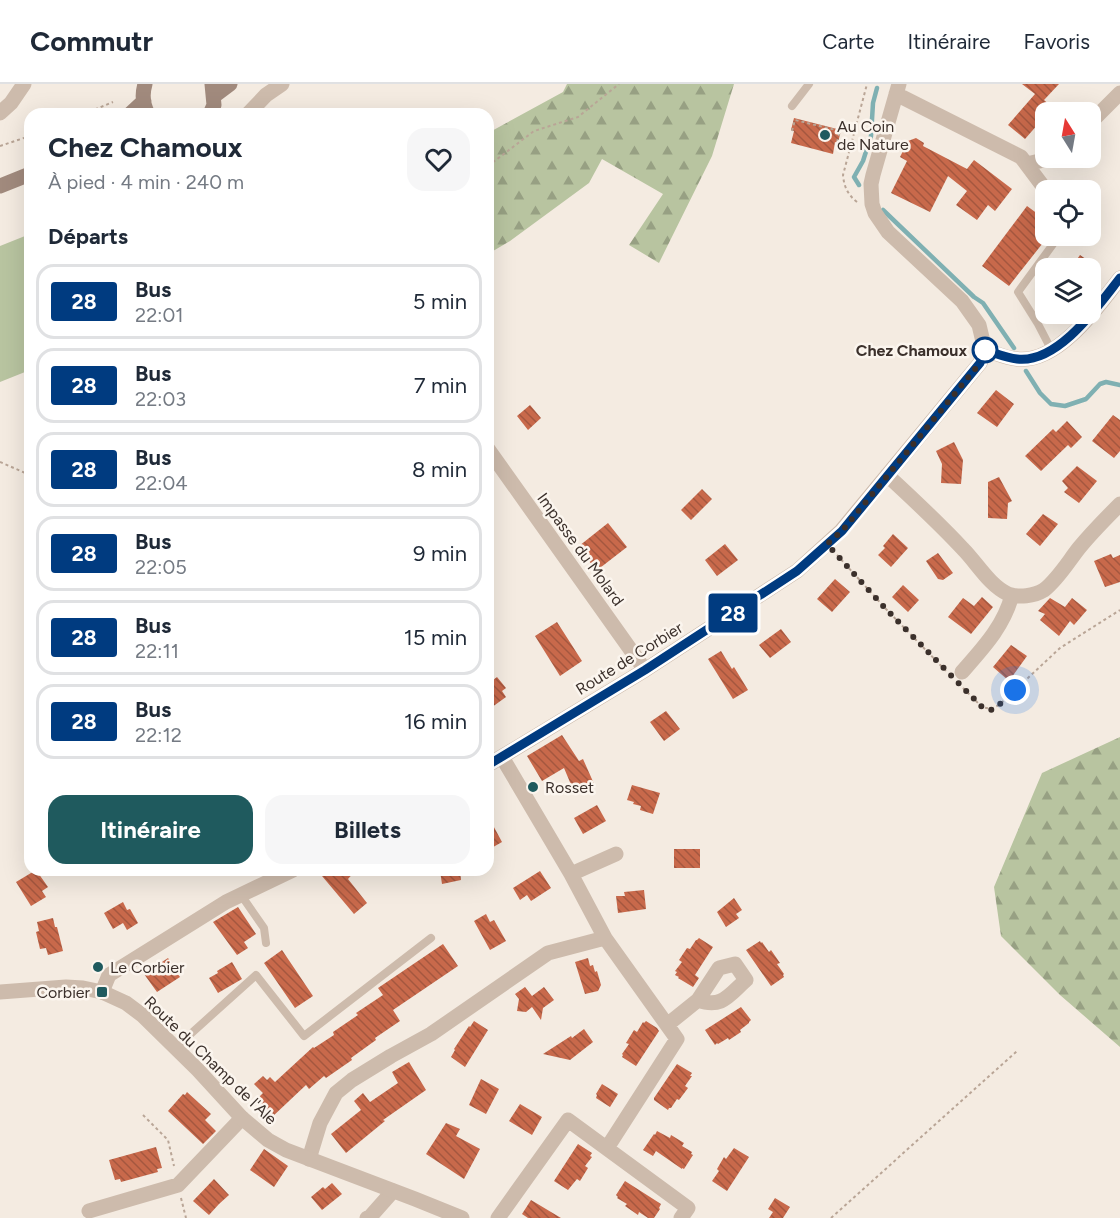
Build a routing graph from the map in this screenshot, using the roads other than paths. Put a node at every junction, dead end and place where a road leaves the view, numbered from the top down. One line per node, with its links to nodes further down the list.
1 (24, 84): 14 (street)
2 (146, 84): 10 (main road)
3 (230, 84): 7 (main road)
4 (282, 84): 12 (street)
5 (808, 84): 9 (lane)
6 (898, 89): 16 (street); 22 (street)
7 (213, 90): 11 (main road)
8 (1120, 93): 13 (street)
9 (792, 106)
10 (146, 108)
11 (213, 108)
12 (252, 108)
13 (1101, 112)
14 (0, 113)
15 (1035, 162): 16 (street)
16 (1028, 164): 18 (street)
17 (24, 176): 19 (main road)
18 (1039, 180)
19 (0, 186)
20 (1052, 246): 23 (lane)
21 (1120, 278): 23 (street)
22 (985, 350): 23 (street); 25 (street, Route de Corbier)
23 (1052, 351)
24 (494, 457): 28 (street, Impasse du Molard)
25 (888, 475): 27 (street); 28 (street, Route de Corbier)
26 (1120, 504): 27 (street)
27 (1012, 595): 29 (street)
28 (645, 670): 30 (street, Route de Corbier)
29 (960, 679)
30 (502, 757): 31 (street, Route de Corbier); 33 (street)
31 (494, 762)
32 (615, 854): 33 (street)
33 (571, 874): 37 (street)
34 (281, 876): 35 (street)
35 (241, 895): 38 (lane); 40 (street)
36 (431, 938): 43 (lane)
37 (605, 938): 42 (street); 46 (street)
38 (266, 943)
39 (0, 992): 40 (street)
40 (102, 992): 43 (street, Route du Champ de l'Ale)
41 (698, 1000): 42 (street)
42 (667, 1025): 45 (street)
43 (175, 1048): 44 (street, Route du Champ de l'Ale)
44 (242, 1118): 46 (street, Route du Champ de l'Ale); 48 (street)
45 (607, 1148): 51 (street); 52 (street)
46 (309, 1159): 47 (street, Route du Champ de l'Ale)
47 (393, 1191): 49 (street); 50 (street, Route du Champ de l'Ale)
48 (89, 1211)
49 (367, 1218)
50 (462, 1218)
51 (498, 1218)
52 (681, 1218)

